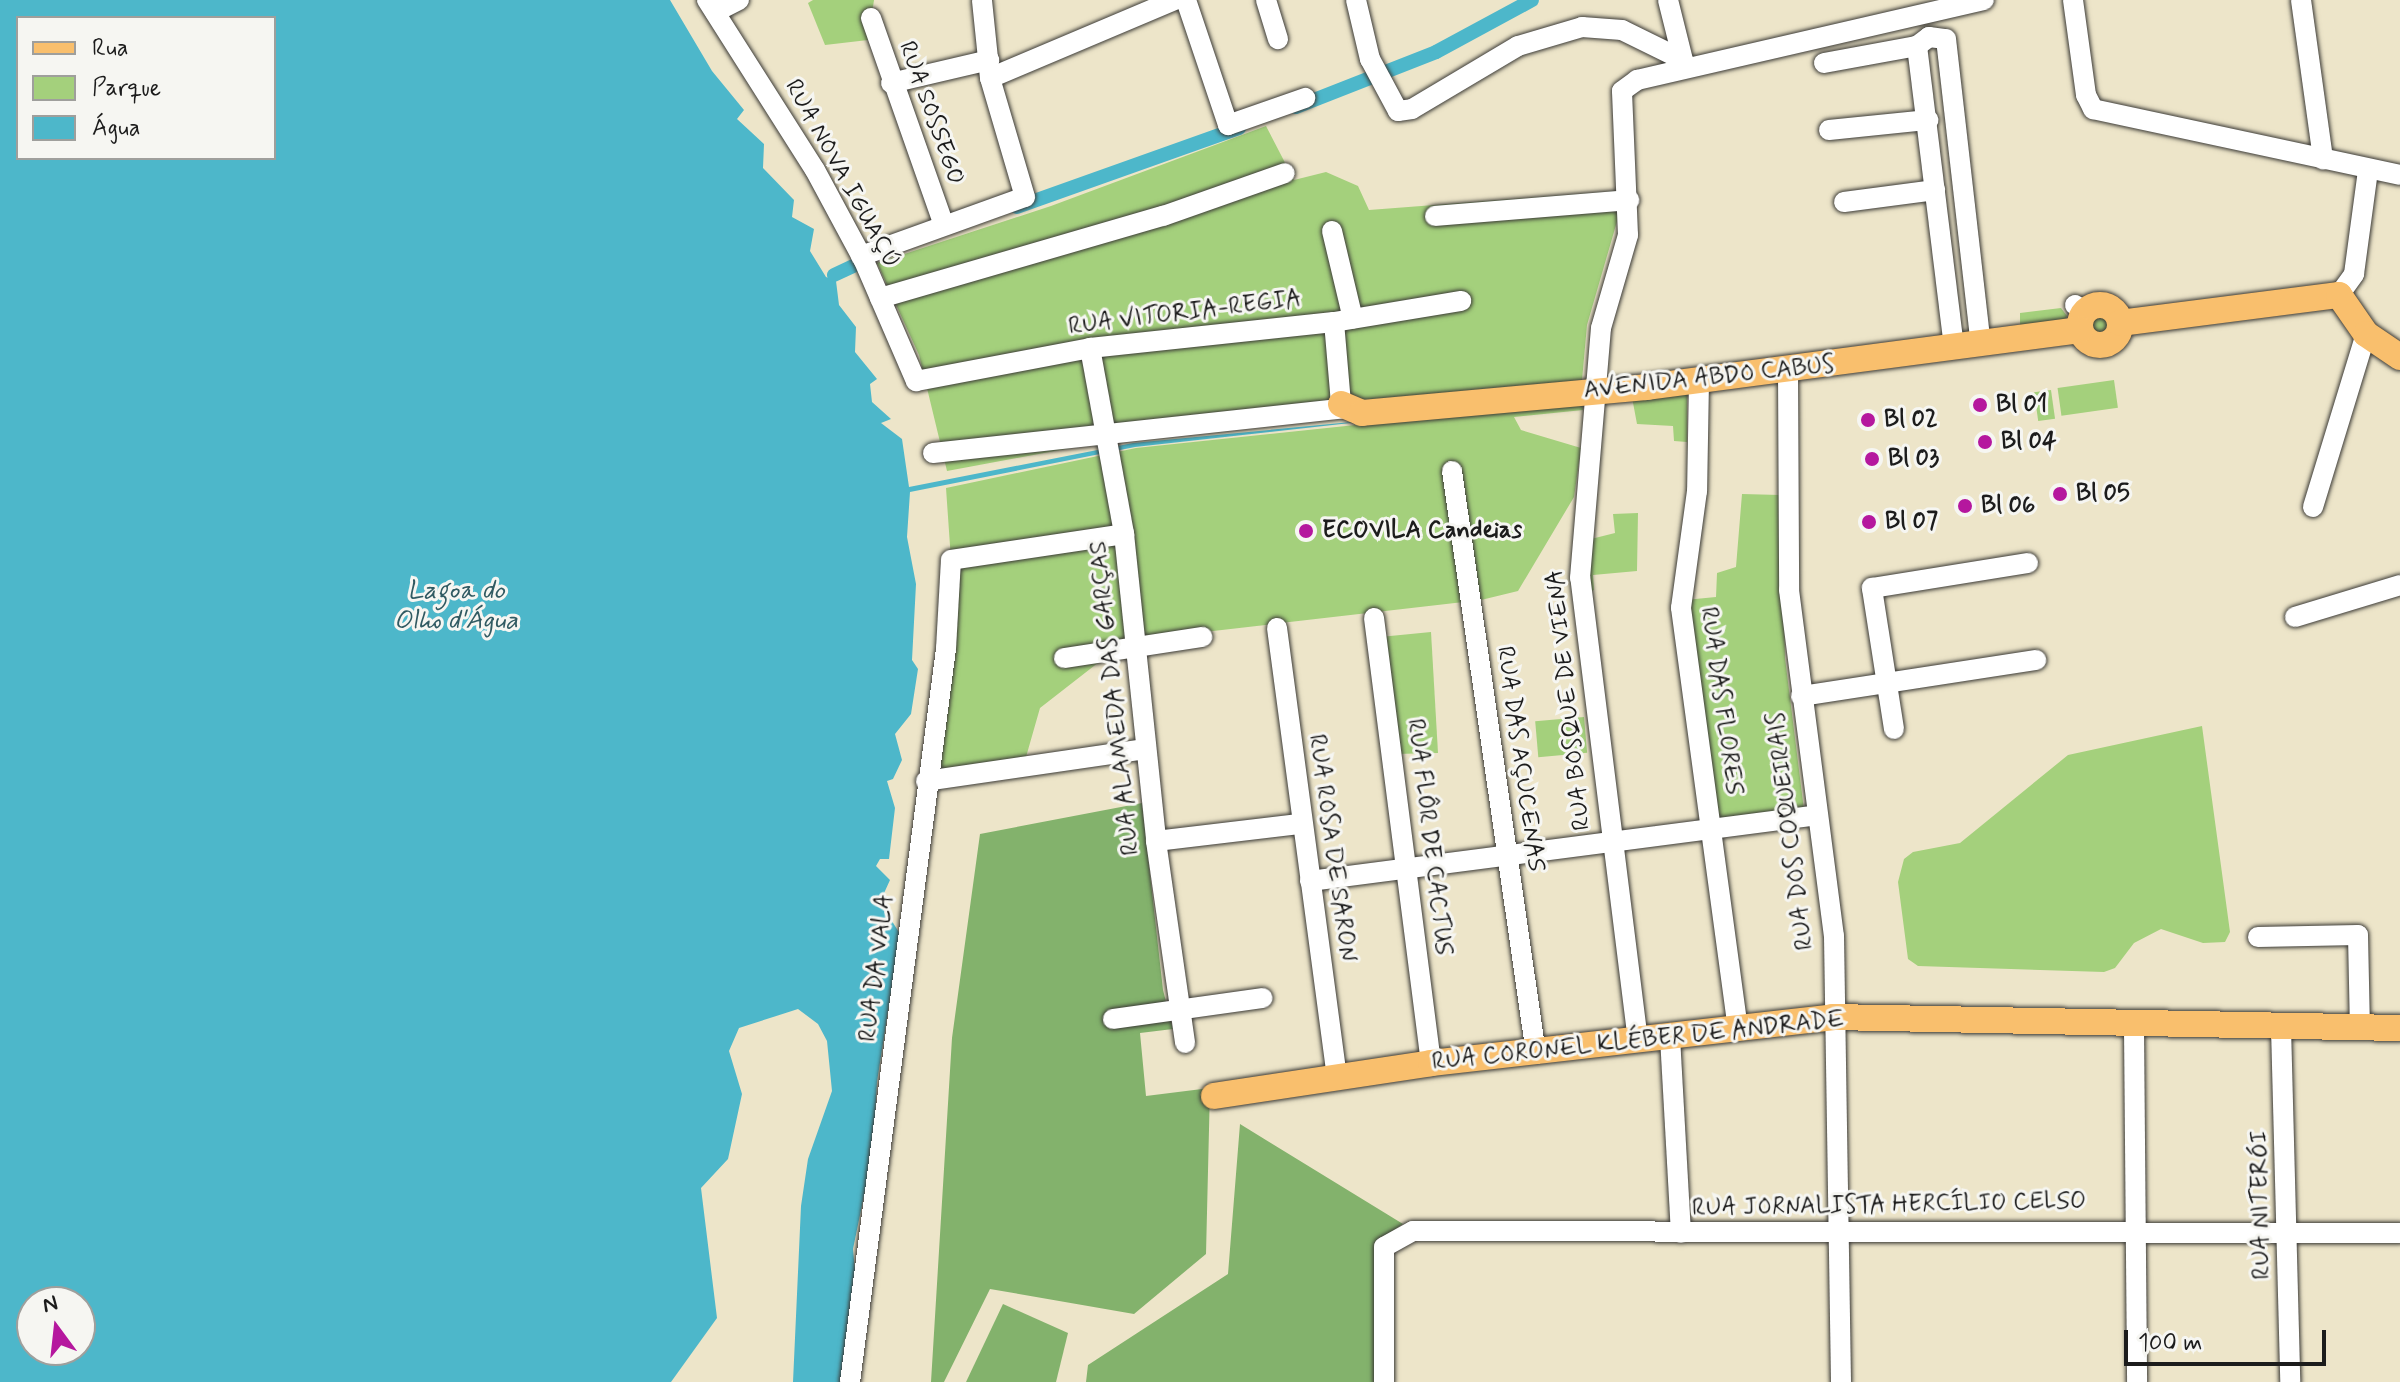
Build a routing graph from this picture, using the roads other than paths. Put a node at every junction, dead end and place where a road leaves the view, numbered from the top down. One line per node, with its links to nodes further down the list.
1 (739, 0): 12 (street)
2 (982, 0): 18 (street)
3 (1175, 0): 18 (street)
4 (1186, 0): 20 (street)
5 (1266, 0): 14 (street)
6 (1356, 0): 17 (street)
7 (1668, 0): 17 (street)
8 (1984, 0): 11 (street)
9 (2073, 0): 23 (street)
10 (2301, 0): 23 (street)
11 (1948, 4): 17 (street)
12 (711, 6): 33 (street, RUA NOVA IGUAÇÚ)
13 (871, 18): 19 (street, RUA SOSSEGO)
14 (1278, 39)
15 (1917, 46): 16 (street); 21 (street); 39 (street)
16 (1824, 63)
17 (1684, 66): 28 (street, RUA BOSQUE DE VIENA)
18 (990, 69): 19 (street); 31 (street)
19 (891, 83): 31 (street, RUA SOSSEGO)
20 (1305, 98)
21 (1928, 120): 22 (street); 27 (street)
22 (1829, 130)
23 (2323, 159): 24 (street)
24 (2368, 170): 26 (street); 34 (street)
25 (1285, 173): 35 (street)
26 (2400, 175)
27 (1935, 190): 29 (street); 41 (street)
28 (1629, 200): 30 (street); 46 (street, RUA BOSQUE DE VIENA)
29 (1844, 202)
30 (1435, 216)
31 (944, 225): 33 (street)
32 (1332, 231): 37 (street)
33 (861, 256): 35 (street, RUA NOVA IGUAÇÚ)
34 (2339, 295): 38 (main road); 39 (main road, AVENIDA ABDO CABUS)
35 (880, 298): 44 (street, RUA NOVA IGUAÇÚ)
36 (1461, 301): 37 (street, RUA VITORIA-REGIA)
37 (1344, 320): 40 (street, RUA VITORIA-REGIA); 47 (street)
38 (2366, 334): 42 (main road); 51 (street)
39 (1981, 345): 41 (main road, AVENIDA ABDO CABUS)
40 (1090, 348): 44 (street, RUA VITORIA-REGIA); 48 (street, RUA ALAMEDA DAS GARÇAS)
41 (1954, 349): 43 (main road, AVENIDA ABDO CABUS)
42 (2400, 357)
43 (1788, 371): 45 (main road, AVENIDA ABDO CABUS); 63 (street, RUA DOS COQUEIRAIS)
44 (916, 381)
45 (1699, 381): 46 (main road, AVENIDA ABDO CABUS); 69 (street, RUA DAS FLORES)
46 (1592, 391): 47 (main road, AVENIDA ABDO CABUS); 70 (street, RUA BOSQUE DE VIENA)
47 (1342, 406): 48 (street)
48 (1111, 441): 49 (street); 52 (street, RUA ALAMEDA DAS GARÇAS)
49 (933, 453)
50 (1452, 471): 72 (street, RUA DAS AÇUCENAS)
51 (2313, 507)
52 (1124, 534): 59 (street, RUA ALAMEDA DAS GARÇAS); 66 (street, RUA DA VALA)
53 (2028, 563): 62 (street)
54 (2400, 585): 55 (street)
55 (2295, 617)
56 (1374, 618): 73 (street, RUA FLÔR DE CACTUS)
57 (1277, 628): 68 (street, RUA ROSA DE SARON)
58 (1202, 637): 59 (street)
59 (1137, 646): 60 (street); 65 (street, RUA ALAMEDA DAS GARÇAS)
60 (1064, 658)
61 (2036, 660): 62 (street)
62 (1885, 683): 63 (street); 64 (street)
63 (1801, 696): 67 (street, RUA DOS COQUEIRAIS)
64 (1894, 729)
65 (1146, 749): 66 (street); 71 (street, RUA ALAMEDA DAS GARÇAS)
66 (926, 781): 97 (street, RUA DA VALA)
67 (1818, 815): 69 (street); 78 (street, RUA DOS COQUEIRAIS)
68 (1299, 824): 71 (street); 74 (street, RUA ROSA DE SARON)
69 (1712, 827): 70 (street); 80 (street, RUA DAS FLORES)
70 (1609, 839): 72 (street); 86 (street, RUA BOSQUE DE VIENA)
71 (1156, 841): 77 (street, RUA ALAMEDA DAS GARÇAS)
72 (1506, 854): 73 (street); 88 (street, RUA DAS AÇUCENAS)
73 (1408, 867): 74 (street); 89 (street, RUA FLÔR DE CACTUS)
74 (1310, 881): 90 (street, RUA ROSA DE SARON)
75 (2258, 937): 83 (street)
76 (1263, 998): 77 (street)
77 (1182, 1009): 79 (street); 87 (street, RUA ALAMEDA DAS GARÇAS)
78 (1832, 1017): 80 (main road, RUA CORONEL KLÉBER DE ANDRADE); 81 (main road, RUA CORONEL KLÉBER DE ANDRADE); 93 (street, RUA DOS COQUEIRAIS)
79 (1113, 1019)
80 (1738, 1027): 85 (main road, RUA CORONEL KLÉBER DE ANDRADE)
81 (2134, 1027): 82 (main road, RUA CORONEL KLÉBER DE ANDRADE); 92 (street)
82 (2281, 1027): 83 (main road, RUA CORONEL KLÉBER DE ANDRADE); 94 (street, RUA NITERÓI)
83 (2360, 1027): 84 (main road, RUA CORONEL KLÉBER DE ANDRADE)
84 (2400, 1028)
85 (1670, 1037): 86 (main road, RUA CORONEL KLÉBER DE ANDRADE); 95 (street)
86 (1638, 1041): 88 (main road, RUA CORONEL KLÉBER DE ANDRADE)
87 (1185, 1043)
88 (1536, 1054): 89 (main road, RUA CORONEL KLÉBER DE ANDRADE)
89 (1431, 1063): 90 (main road, RUA CORONEL KLÉBER DE ANDRADE)
90 (1337, 1075): 91 (main road, RUA CORONEL KLÉBER DE ANDRADE)
91 (1214, 1096)
92 (2137, 1229): 93 (street, RUA JORNALISTA HERCÍLIO CELSO); 94 (street, RUA JORNALISTA HERCÍLIO CELSO); 100 (street)
93 (1836, 1232): 95 (street, RUA JORNALISTA HERCÍLIO CELSO); 99 (street, RUA DOS COQUEIRAIS)
94 (2288, 1232): 96 (street, RUA JORNALISTA HERCÍLIO CELSO); 101 (street, RUA NITERÓI)
95 (1681, 1233): 98 (street, RUA JORNALISTA HERCÍLIO CELSO)
96 (2400, 1233)
97 (850, 1382)
98 (1384, 1382)
99 (1841, 1382)
100 (2137, 1382)
101 (2290, 1382)

